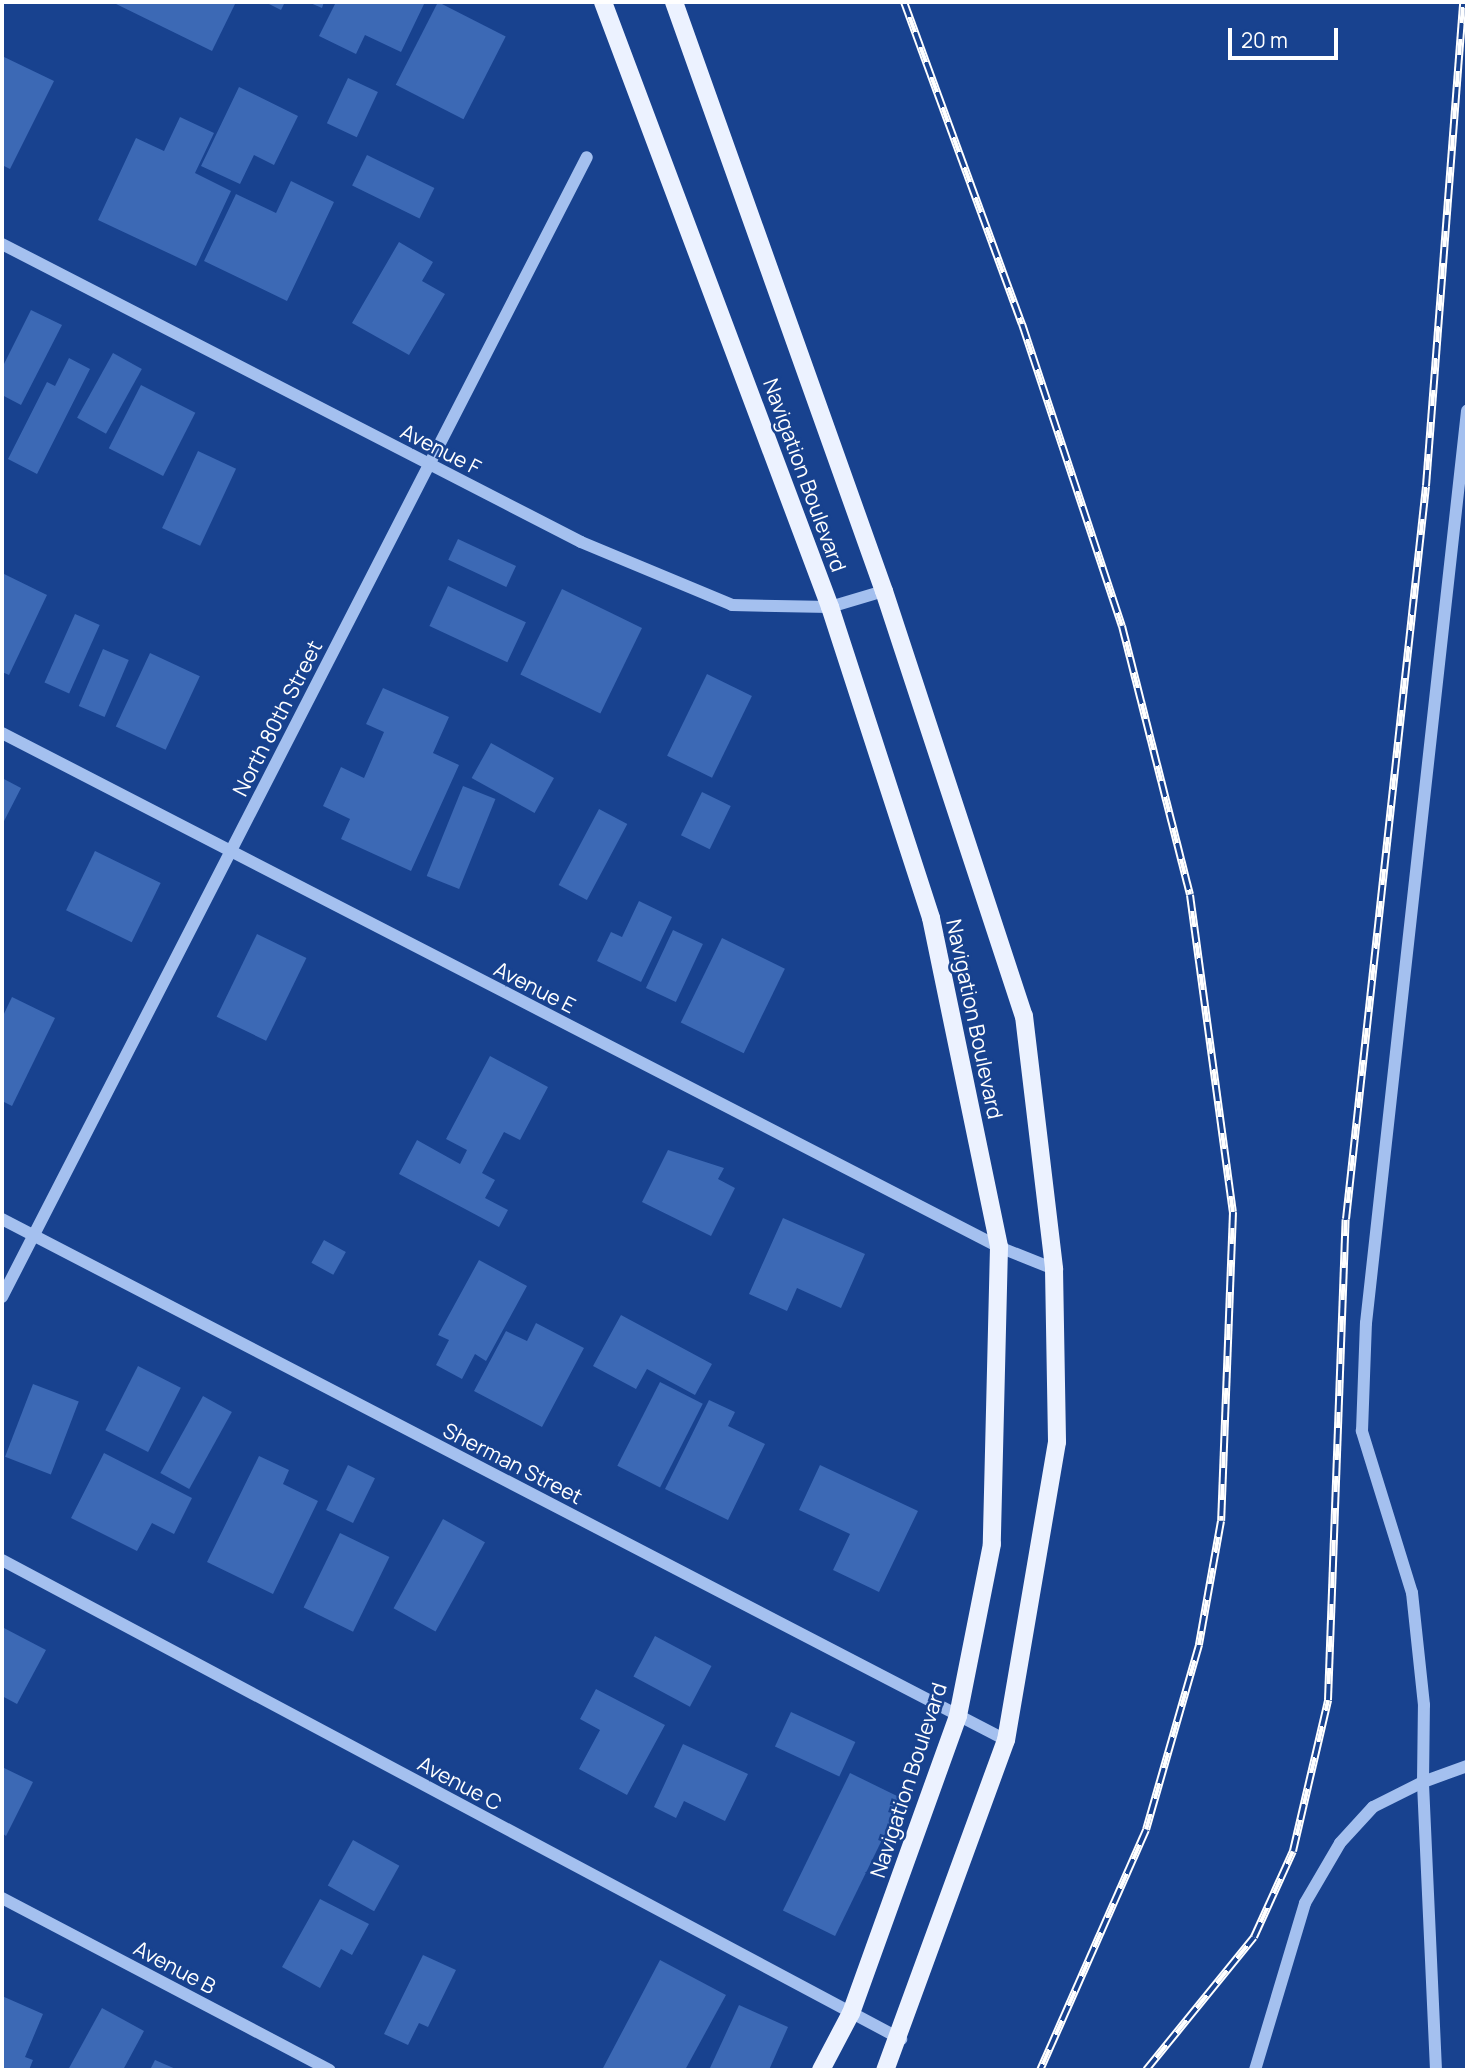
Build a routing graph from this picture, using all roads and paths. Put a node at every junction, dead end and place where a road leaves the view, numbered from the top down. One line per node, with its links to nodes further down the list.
1 (603, 2): 8 (main road, Navigation Boulevard)
2 (674, 2): 7 (main road, Navigation Boulevard)
3 (587, 157): 6 (street, North 80th Street)
4 (2, 244): 6 (street, Avenue F)
5 (1467, 411): 20 (street)
6 (429, 464): 8 (street, Avenue F); 10 (street, North 80th Street)
7 (884, 591): 8 (street, Avenue F); 14 (main road, Navigation Boulevard)
8 (830, 607): 13 (main road, Navigation Boulevard)
9 (2, 733): 10 (street, Avenue E)
10 (231, 852): 12 (street, North 80th Street); 13 (street, Avenue E)
11 (2, 1219): 12 (street, Sherman Street)
12 (33, 1235): 15 (street, North 80th Street); 17 (street, Sherman Street)
13 (999, 1247): 14 (street, Avenue E); 17 (main road, Navigation Boulevard)
14 (1054, 1269): 18 (main road, Navigation Boulevard)
15 (2, 1297)
16 (2, 1560): 22 (street, Avenue C)
17 (958, 1716): 18 (street, Sherman Street); 22 (main road, Navigation Boulevard)
18 (1006, 1740): 23 (main road, Navigation Boulevard)
19 (1467, 1766): 20 (street)
20 (1423, 1782): 27 (street); 28 (street)
21 (2, 1898): 24 (street, Avenue B)
22 (851, 2013): 23 (street, Avenue C); 25 (main road, Navigation Boulevard)
23 (901, 2039): 26 (main road, Navigation Boulevard)
24 (330, 2070)
25 (821, 2070)
26 (885, 2070)
27 (1255, 2070)
28 (1436, 2070)

